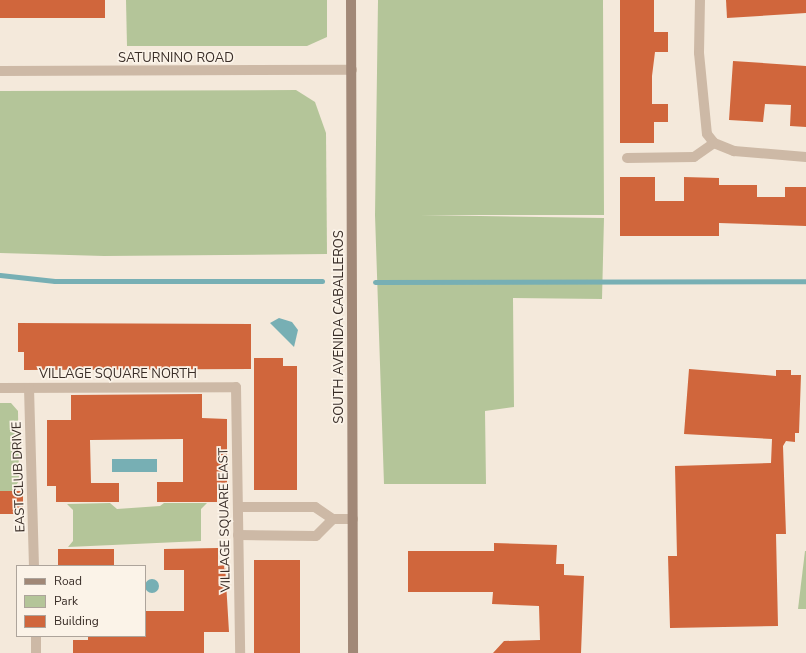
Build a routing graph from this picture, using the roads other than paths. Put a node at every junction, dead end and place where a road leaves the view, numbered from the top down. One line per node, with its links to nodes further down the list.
1 (351, 0): 3 (street, SOUTH AVENIDA CABALLEROS)
2 (700, 0): 5 (street)
3 (352, 70): 4 (street, SATURNINO ROAD); 13 (street, SOUTH AVENIDA CABALLEROS)
4 (0, 71)
5 (714, 143): 6 (street); 7 (street)
6 (806, 157)
7 (627, 158)
8 (236, 387): 10 (street, VILLAGE SQUARE NORTH); 11 (street, VILLAGE SQUARE EAST)
9 (0, 388): 10 (street, VILLAGE SQUARE NORTH)
10 (29, 388): 15 (street, EAST CLUB DRIVE)
11 (238, 507): 12 (street); 14 (street, VILLAGE SQUARE EAST)
12 (332, 519): 13 (street); 14 (street)
13 (353, 519): 19 (street, SOUTH AVENIDA CABALLEROS)
14 (238, 535): 18 (street, VILLAGE SQUARE EAST)
15 (34, 565)
16 (36, 637): 17 (street)
17 (36, 653)
18 (240, 653)
19 (353, 653)

